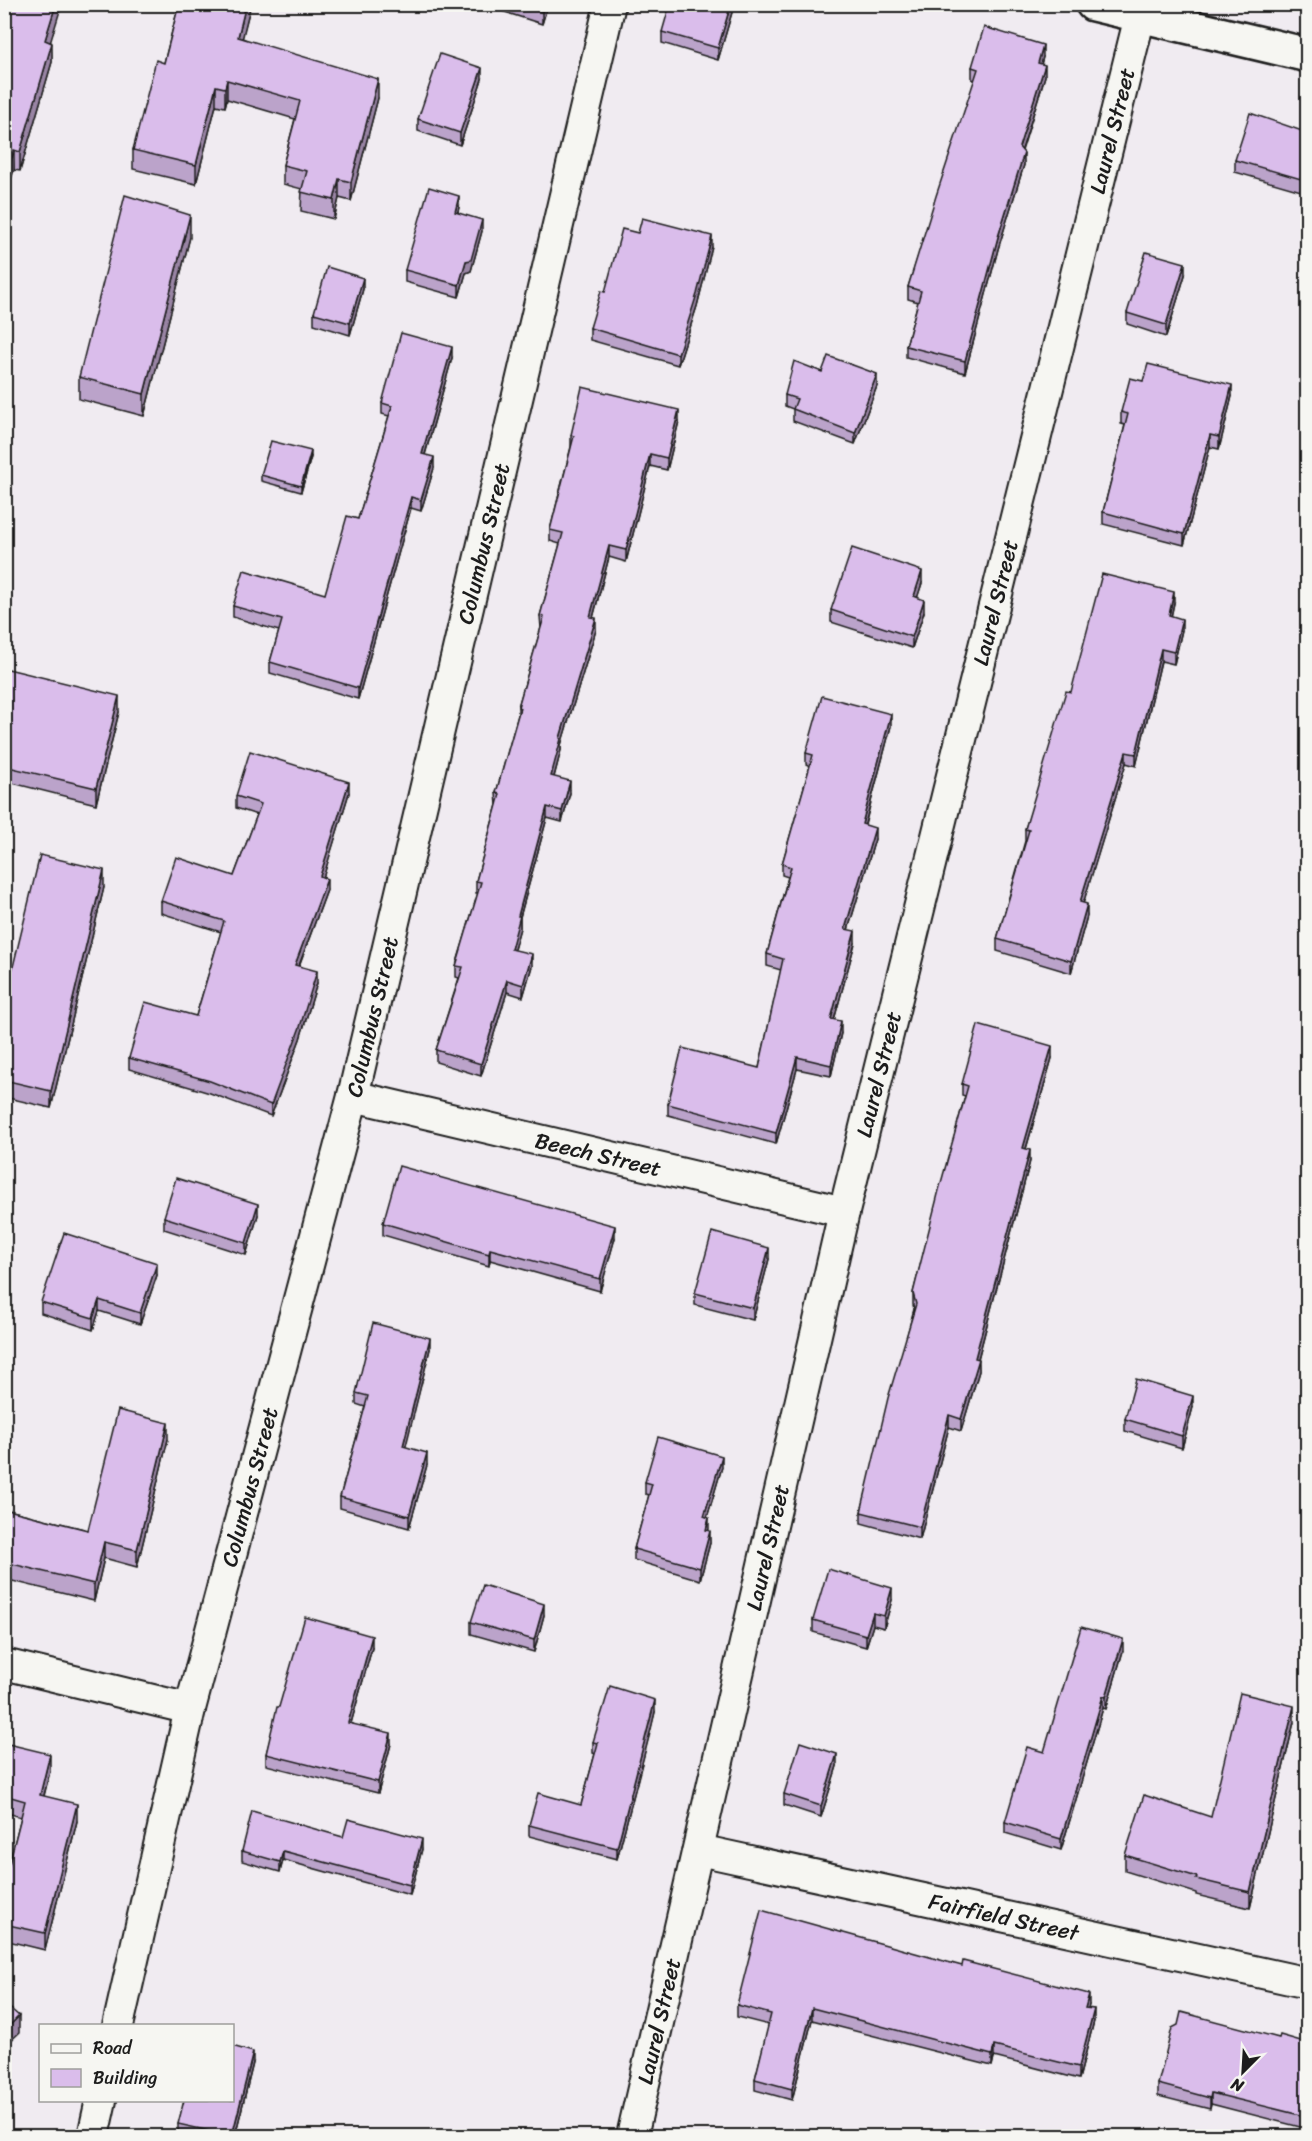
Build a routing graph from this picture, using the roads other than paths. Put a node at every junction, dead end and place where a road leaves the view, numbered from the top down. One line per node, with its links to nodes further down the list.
1 (610, 4): 5 (street, Columbus Street)
2 (1093, 4): 3 (street)
3 (1140, 16): 4 (street); 6 (street, Laurel Street)
4 (1308, 55)
5 (353, 1096): 6 (street, Beech Street); 8 (street, Columbus Street)
6 (844, 1212): 9 (street, Laurel Street)
7 (4, 1664): 8 (street)
8 (190, 1709): 11 (street, Columbus Street)
9 (699, 1850): 10 (street, Fairfield Street); 14 (street, Laurel Street)
10 (1308, 1983)
11 (118, 2024)
12 (101, 2102): 13 (street)
13 (93, 2136)
14 (632, 2136)

